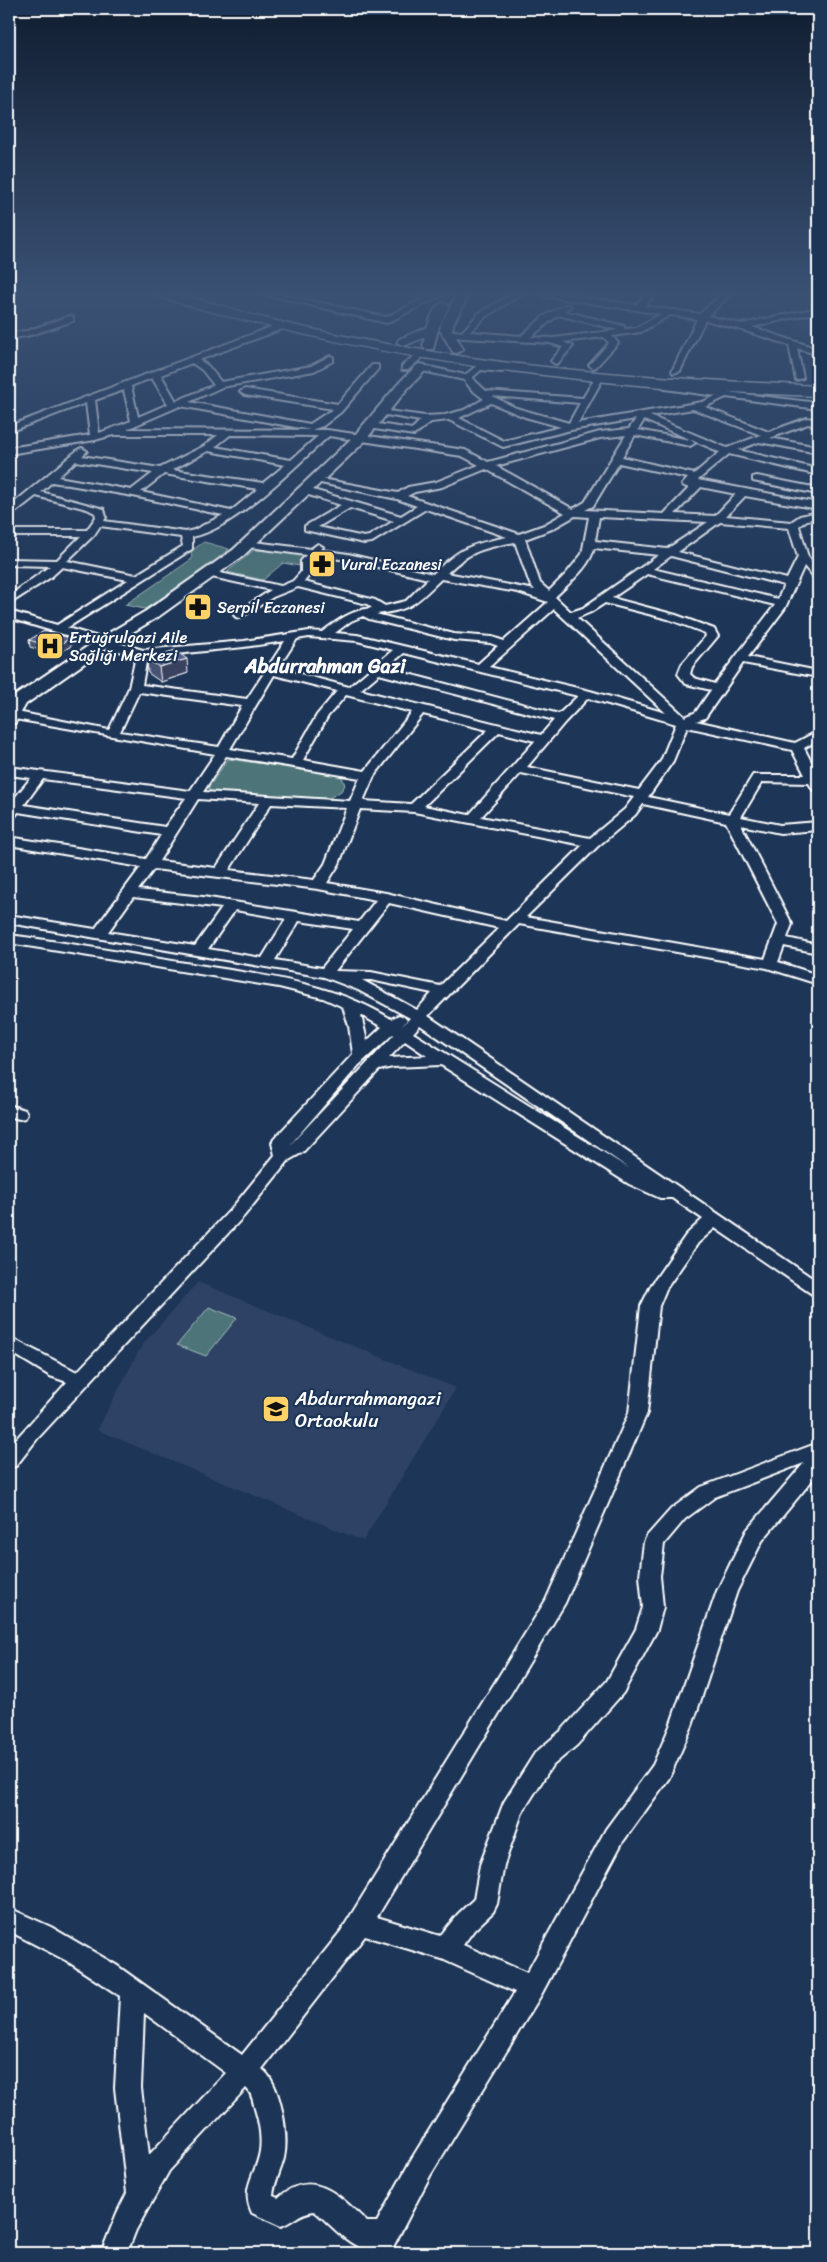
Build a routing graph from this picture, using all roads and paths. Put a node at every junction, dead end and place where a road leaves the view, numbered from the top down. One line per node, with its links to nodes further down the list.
1 (84, 400): 29 (street)
2 (90, 400): 35 (street)
3 (130, 400): 25 (street)
4 (173, 400): 16 (street)
5 (190, 400): 16 (street)
6 (238, 400): 20 (street)
7 (296, 400): 17 (street)
8 (346, 400): 17 (street)
9 (381, 400): 36 (street)
10 (393, 400): 21 (street)
11 (491, 400): 22 (street); 28 (street)
12 (569, 400): 15 (street)
13 (717, 400): 18 (street)
14 (782, 400): 19 (street)
15 (586, 401): 28 (street)
16 (177, 405): 20 (street); 25 (street)
17 (340, 406): 20 (street)
18 (695, 406): 23 (street); 34 (street)
19 (818, 406)
20 (224, 412)
21 (383, 412): 24 (street); 27 (street)
22 (449, 416): 24 (street); 38 (street)
23 (642, 416): 28 (street); 31 (street); 40 (street)
24 (427, 420): 27 (street)
25 (139, 422): 30 (street)
26 (818, 423): 34 (street)
27 (371, 426): 36 (street)
28 (571, 427): 38 (street)
29 (9, 429)
30 (114, 432): 32 (street); 35 (street)
31 (632, 432): 40 (street); 45 (street); 48 (street)
32 (226, 434): 33 (street); 39 (street)
33 (327, 434): 36 (street); 46 (street)
34 (769, 435): 37 (street)
35 (95, 437): 42 (street); 44 (street)
36 (352, 438): 43 (street); 52 (street); 81 (street)
37 (758, 439): 40 (street); 41 (street)
38 (503, 444): 43 (street)
39 (206, 448): 46 (street); 49 (street)
40 (727, 450): 47 (street); 53 (street)
41 (818, 450)
42 (9, 451)
43 (465, 453): 48 (street)
44 (74, 458): 49 (street); 51 (street)
45 (616, 459): 53 (street); 67 (street)
46 (292, 463): 55 (street)
47 (774, 463): 50 (street); 54 (street)
48 (489, 466): 61 (street); 67 (street)
49 (162, 471): 55 (street); 60 (street)
50 (818, 472)
51 (50, 479): 59 (street); 60 (street)
52 (315, 479): 56 (street); 61 (street)
53 (693, 479): 58 (street); 70 (street)
54 (757, 479): 57 (street); 58 (street)
55 (267, 487): 68 (street)
56 (303, 490): 63 (street); 83 (street)
57 (818, 491)
58 (743, 492): 62 (street); 71 (street)
59 (34, 493): 66 (street); 75 (street)
60 (133, 493): 68 (street)
61 (399, 496): 64 (street)
62 (767, 497): 65 (street); 73 (street)
63 (349, 504): 72 (street); 79 (street)
64 (425, 505): 72 (street); 82 (street)
65 (817, 506): 74 (street)
66 (9, 511)
67 (573, 513): 69 (street); 82 (street)
68 (233, 514): 80 (street)
69 (594, 514): 70 (street); 84 (street)
70 (667, 516): 71 (street)
71 (718, 519): 73 (street); 86 (street)
72 (402, 520): 79 (street)
73 (746, 520): 74 (street)
74 (798, 522): 76 (street); 87 (street)
75 (98, 523): 78 (street); 80 (street)
76 (818, 528)
77 (9, 533): 78 (street)
78 (90, 533): 89 (street)
79 (334, 534): 85 (street)
80 (186, 535): 95 (street)
81 (232, 538)
82 (518, 538): 94 (street); 100 (street)
83 (246, 544): 85 (street); 93 (street)
84 (589, 544): 86 (street); 100 (street)
85 (312, 552): 94 (street); 96 (street)
86 (670, 553): 90 (street); 97 (street)
87 (803, 557): 92 (street); 97 (street)
88 (9, 562): 89 (street)
89 (60, 562): 95 (street); 101 (street)
90 (644, 570): 99 (street); 102 (street)
91 (188, 572): 111 (street)
92 (817, 573)
93 (211, 574): 98 (street); 111 (street)
94 (438, 577): 100 (street); 103 (street)
95 (138, 579): 108 (street)
96 (297, 583): 98 (street); 103 (street)
97 (791, 583): 102 (street)
98 (280, 589): 106 (street)
99 (603, 599): 107 (street); 121 (street)
100 (551, 600): 107 (street); 112 (street)
101 (9, 601)
102 (782, 603): 115 (street)
103 (382, 609): 104 (street)
104 (364, 612): 109 (street); 112 (street)
105 (9, 614): 108 (street)
106 (240, 615)
107 (570, 617): 129 (street)
108 (58, 629): 111 (street)
109 (324, 634): 110 (street); 113 (street)
110 (293, 637): 114 (street); 117 (street)
111 (97, 642): 114 (street); 124 (street)
112 (506, 646): 116 (street)
113 (402, 649): 116 (street); 118 (street)
114 (142, 654): 120 (street)
115 (741, 658): 119 (street); 121 (street)
116 (480, 668): 123 (street)
117 (271, 670): 122 (street); 125 (street)
118 (378, 670): 122 (street); 128 (street)
119 (818, 674)
120 (135, 688): 125 (street); 131 (street)
121 (718, 688): 129 (street)
122 (347, 691): 126 (street); 136 (street)
123 (586, 694): 128 (street); 129 (street)
124 (12, 698): 127 (street)
125 (250, 703): 135 (street)
126 (420, 710): 130 (street); 140 (street)
127 (10, 717): 131 (street)
128 (562, 718): 133 (street)
129 (683, 722): 134 (street); 143 (street)
130 (497, 728): 133 (street); 146 (street)
131 (113, 734): 135 (street)
132 (817, 737): 134 (street)
133 (544, 739): 137 (street)
134 (797, 747): 141 (street)
135 (222, 753): 136 (street); 142 (street)
136 (296, 762): 140 (street)
137 (518, 769): 143 (street); 148 (street)
138 (9, 771): 139 (street)
139 (40, 775): 142 (street); 147 (street)
140 (368, 775): 145 (street)
141 (816, 783): 149 (street)
142 (195, 795): 144 (street); 151 (street)
143 (641, 797): 149 (street); 153 (street)
144 (267, 800): 145 (street); 155 (street)
145 (355, 805): 146 (street); 156 (street)
146 (414, 808): 148 (street)
147 (12, 811): 151 (street)
148 (472, 820): 153 (street)
149 (732, 820): 150 (street); 166 (street)
150 (818, 826)
151 (169, 832): 154 (street)
152 (9, 841): 154 (street)
153 (593, 843): 162 (street)
154 (150, 864): 155 (street); 157 (street)
155 (220, 873): 156 (street)
156 (318, 885): 158 (street)
157 (130, 893): 159 (street); 164 (street)
158 (386, 897): 162 (street); 163 (street)
159 (231, 906): 160 (street); 168 (street)
160 (295, 916): 163 (street); 169 (street)
161 (9, 918): 164 (street)
162 (512, 922): 170 (street); 173 (street)
163 (364, 927): 171 (street)
164 (99, 934): 168 (street)
165 (9, 939): 174 (street)
166 (778, 940): 167 (street); 170 (street)
167 (818, 949)
168 (200, 950): 169 (street)
169 (266, 963): 171 (street)
170 (770, 964): 172 (street)
171 (333, 975): 173 (street); 175 (street)
172 (818, 980)
173 (443, 991): 175 (street)
174 (350, 1004): 176 (street); 177 (street)
175 (418, 1013): 176 (street); 181 (street)
176 (397, 1030): 177 (street); 178 (street); 179 (street)
177 (361, 1054): 180 (street)
178 (446, 1060): 179 (street); 181 (street)
179 (373, 1066): 180 (street)
180 (283, 1156): 184 (street)
181 (710, 1214): 182 (street); 189 (street)
182 (818, 1290)
183 (9, 1343): 184 (street)
184 (80, 1380): 187 (street)
185 (818, 1450): 190 (street)
186 (818, 1460): 191 (street)
187 (9, 1461)
188 (9, 1919): 192 (street)
189 (360, 1923): 190 (street); 193 (street)
190 (445, 1949): 191 (street)
191 (532, 1987): 195 (street)
192 (132, 1991): 193 (street); 194 (street)
193 (244, 2072): 194 (street); 195 (street)
194 (140, 2196): 196 (street)
195 (380, 2244)
196 (114, 2253)

